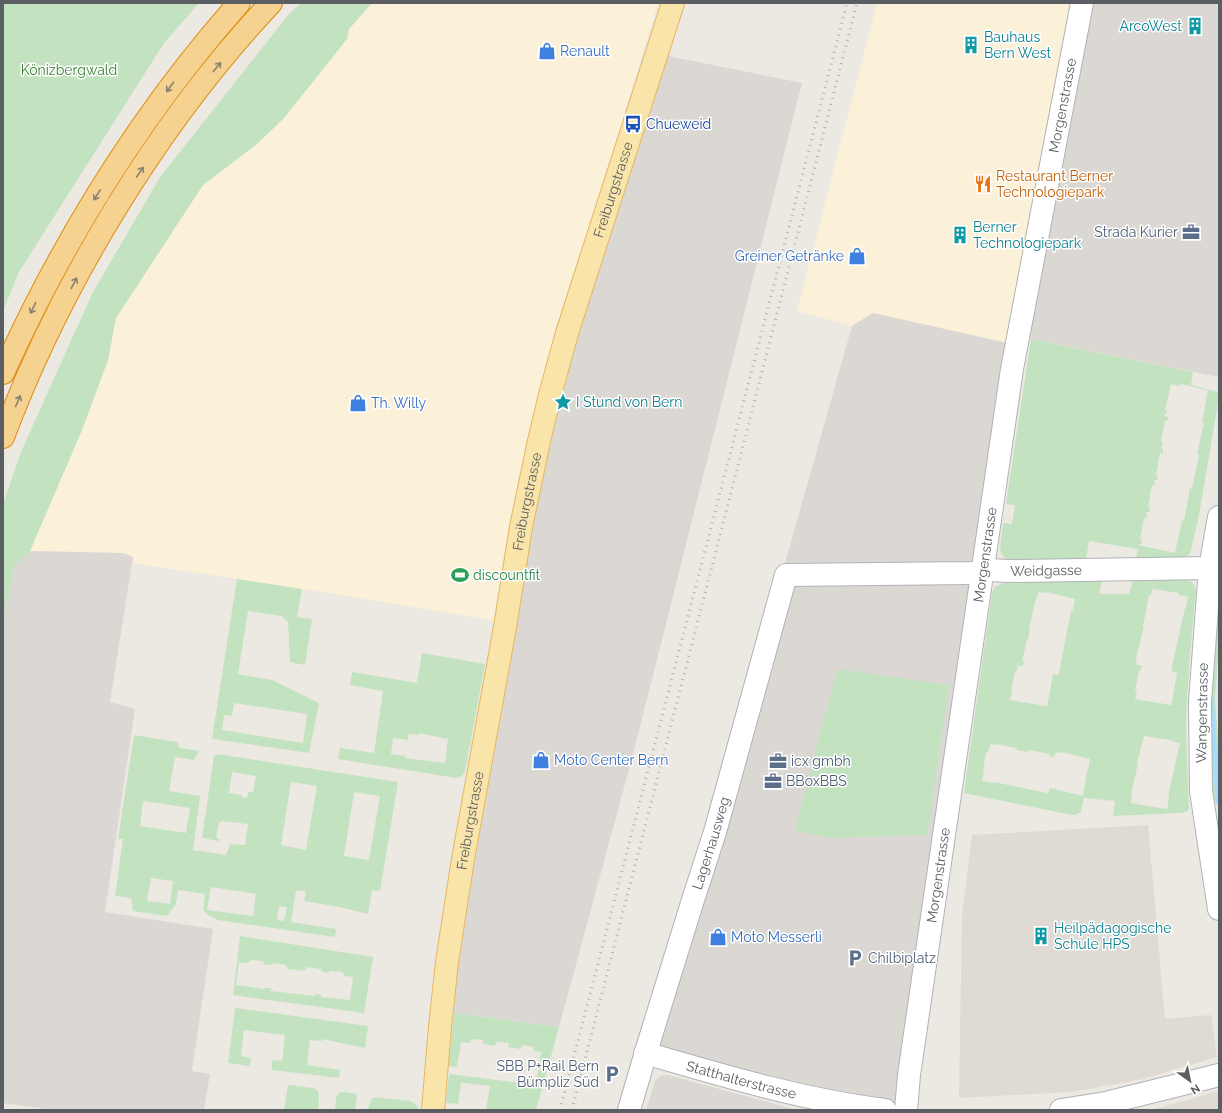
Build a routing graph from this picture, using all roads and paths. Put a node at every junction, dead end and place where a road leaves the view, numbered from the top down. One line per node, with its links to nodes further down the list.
1 (239, 3): 5 (highway, one-way to 5)
2 (271, 3): 6 (highway, one-way to 2)
3 (673, 3): 15 (main road, Freiburgstrasse)
4 (1082, 3): 9 (street, Morgenstrasse)
5 (3, 373)
6 (3, 437)
7 (1219, 517): 8 (street, Wangenstrasse)
8 (1210, 568): 9 (street, Weidgasse); 11 (street, Wangenstrasse)
9 (983, 571): 10 (street, Weidgasse); 18 (street, Morgenstrasse)
10 (786, 575): 13 (street, Lagerhausweg)
11 (1212, 818): 12 (street, Wangenstrasse)
12 (1219, 909)
13 (645, 1053): 16 (street, Lagerhausweg); 17 (street, Statthalterstrasse)
14 (1219, 1075): 19 (street)
15 (434, 1110)
16 (629, 1110)
17 (885, 1110)
18 (906, 1110)
19 (1061, 1110)

